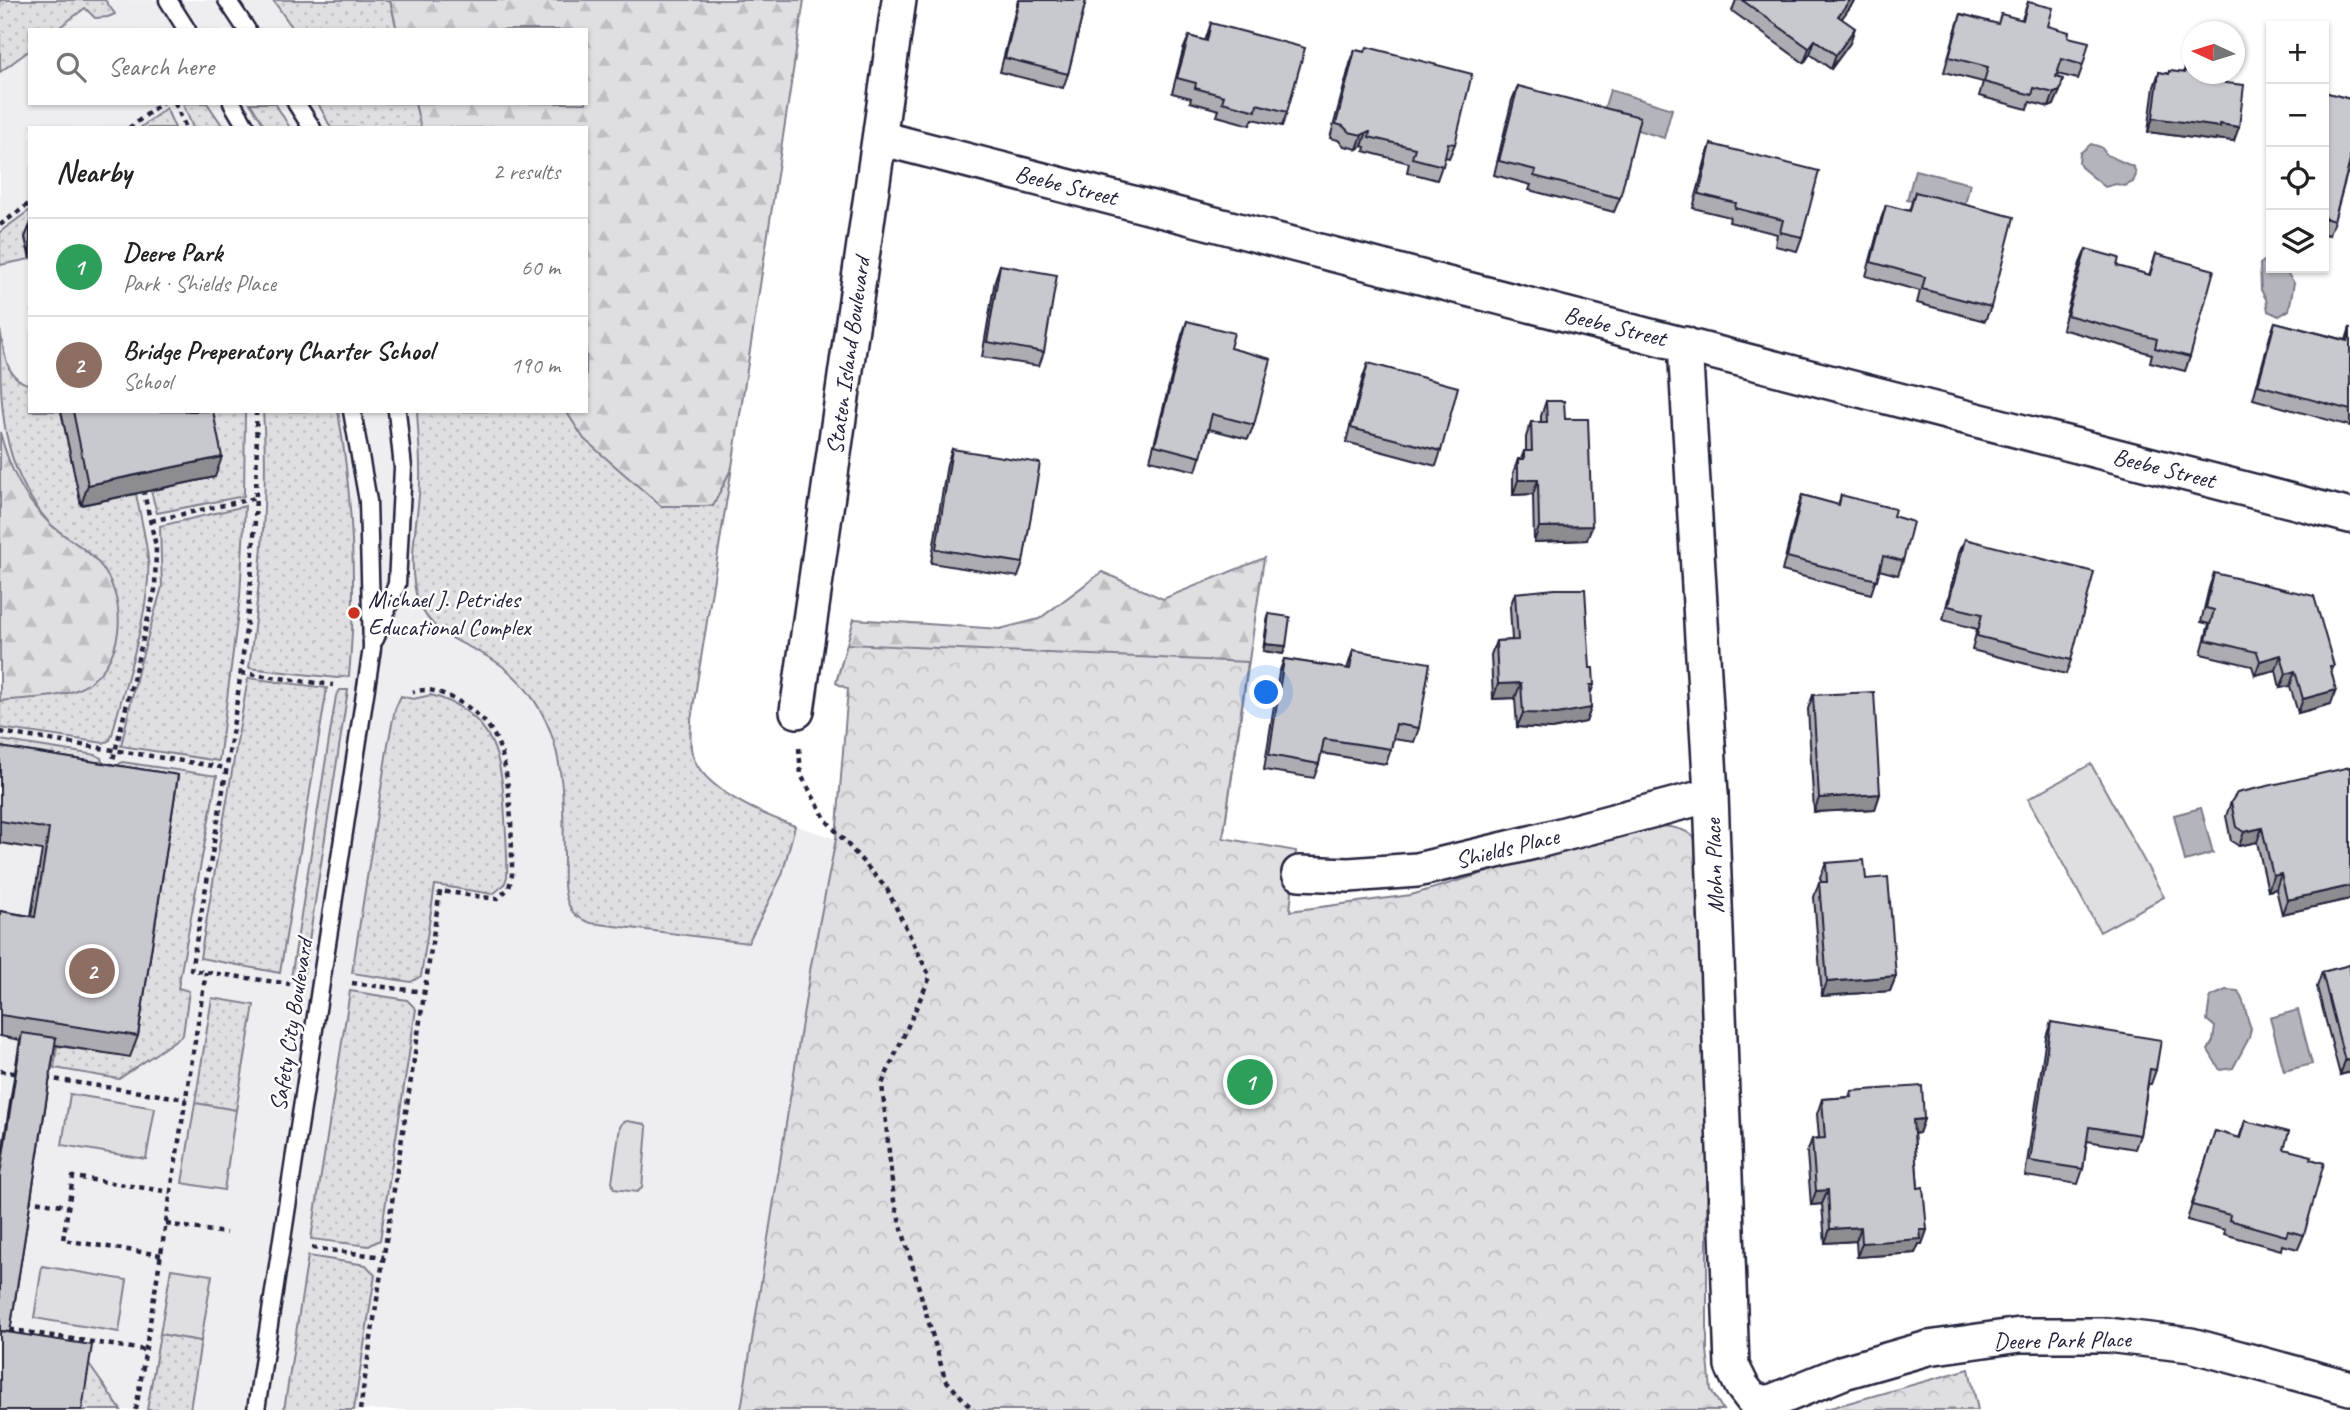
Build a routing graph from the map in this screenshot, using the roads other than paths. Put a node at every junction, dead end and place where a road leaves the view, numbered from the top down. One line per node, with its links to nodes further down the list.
1 (168, 0): 4 (lane)
2 (227, 0): 5 (lane)
3 (899, 0): 10 (street, Staten Island Boulevard)
4 (186, 28)
5 (246, 28)
6 (233, 105): 8 (lane)
7 (297, 105): 9 (lane)
8 (246, 126)
9 (311, 126)
10 (880, 138): 11 (street, Beebe Street); 16 (street, Staten Island Boulevard)
11 (1685, 344): 14 (street, Beebe Street); 17 (street, Mohn Place)
12 (352, 413): 15 (lane, Safety City Boulevard)
13 (397, 413): 15 (lane, Safety City Boulevard)
14 (2350, 516)
15 (372, 648): 21 (lane, Safety City Boulevard)
16 (797, 711)
17 (1711, 795): 18 (street, Shields Place); 19 (street, Mohn Place)
18 (1299, 873)
19 (1742, 1386): 20 (street, Deere Park Place)
20 (2350, 1388)
21 (256, 1410)

